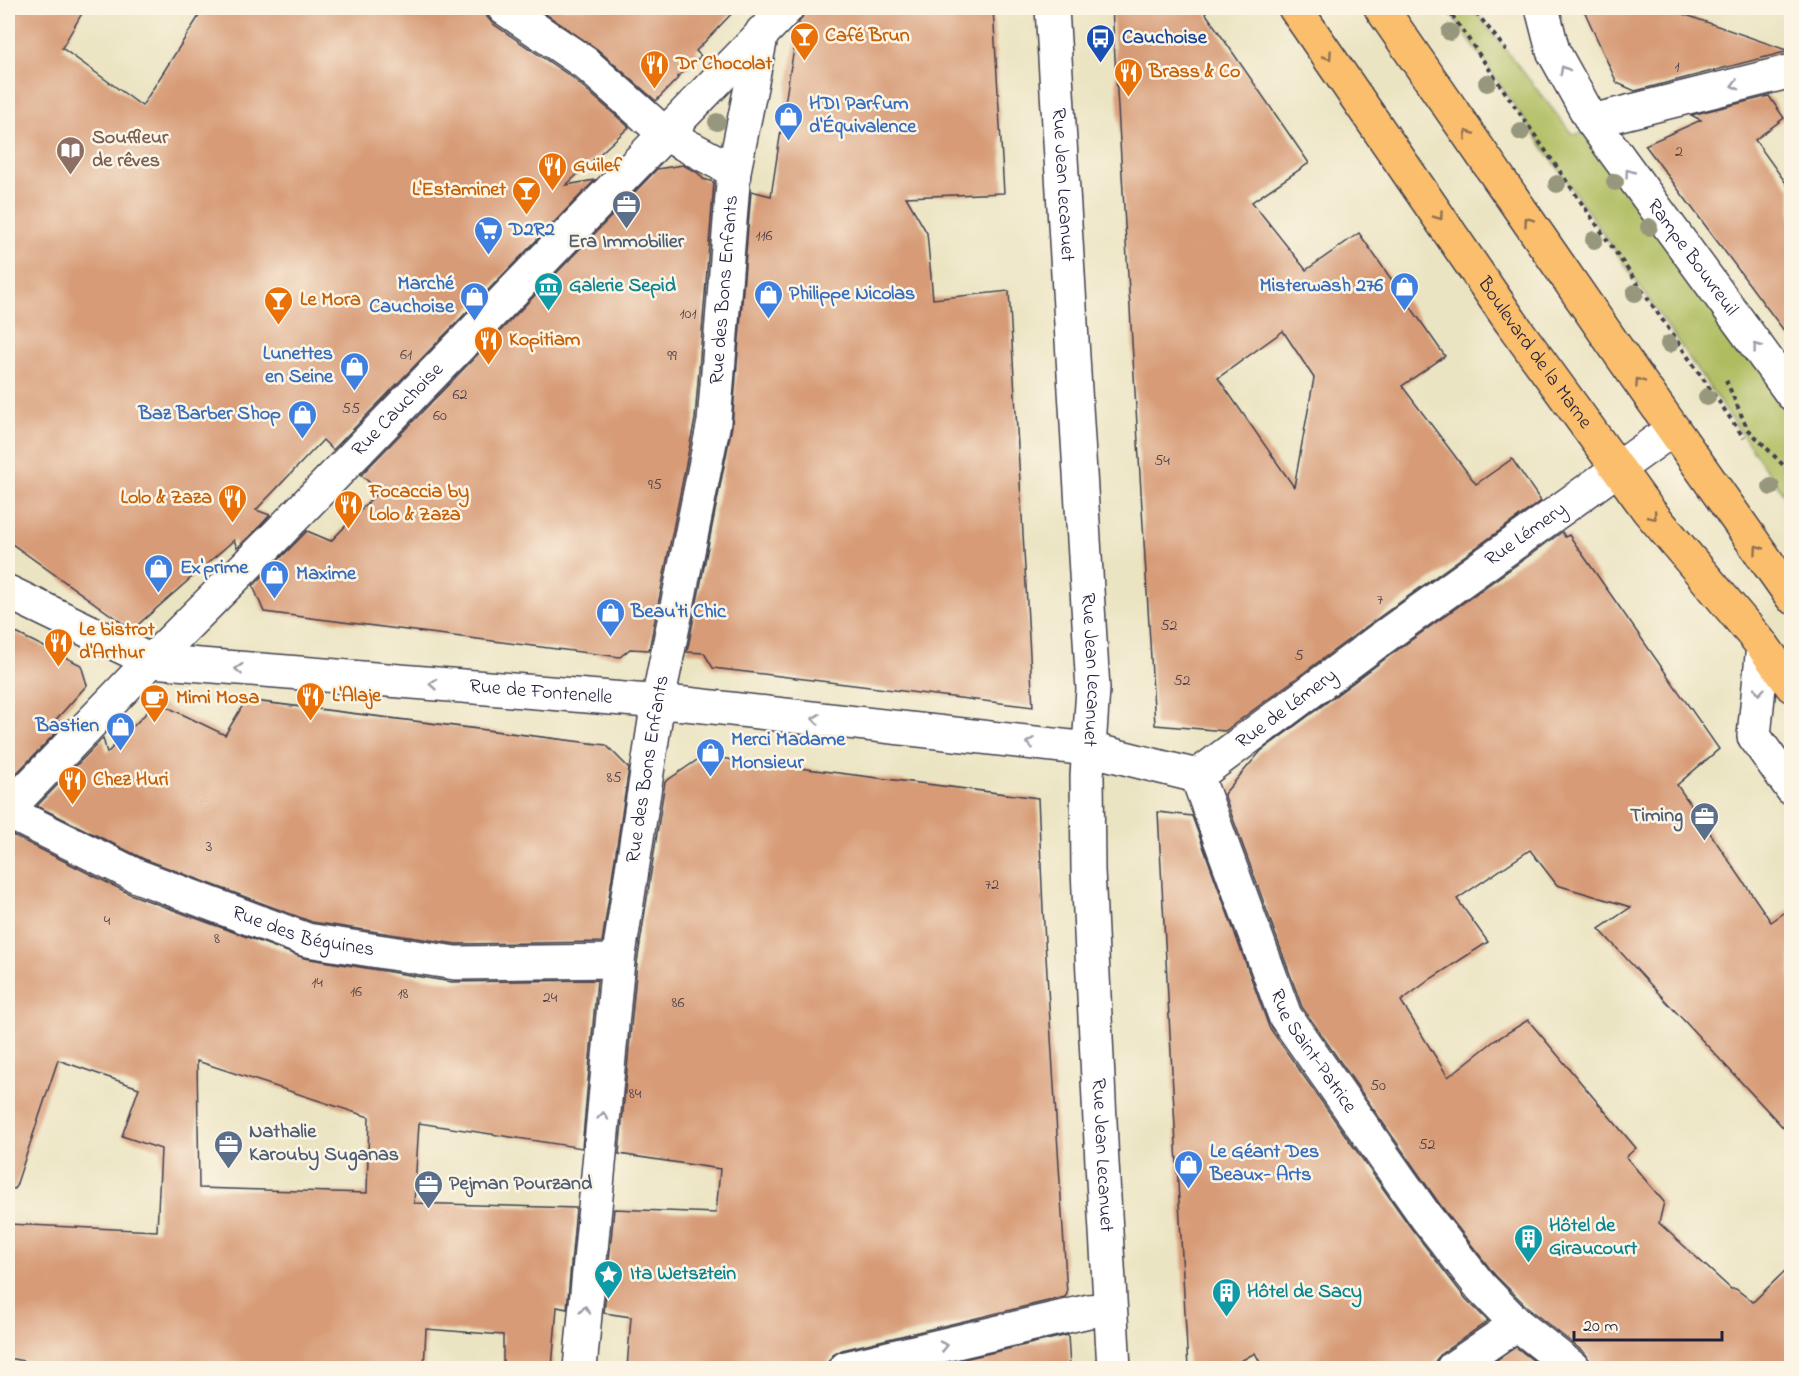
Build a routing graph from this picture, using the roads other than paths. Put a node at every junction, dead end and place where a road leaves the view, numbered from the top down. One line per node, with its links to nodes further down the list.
1 (504, 8): 10 (street, Rue des Bons Enfants)
2 (787, 8): 7 (street, Rue Cauchoise)
3 (1052, 8): 22 (street, Rue Jean Lecanuet)
4 (1295, 8): 14 (main road, Boulevard de la Marne, one-way to 14)
5 (1381, 8): 13 (main road, one-way to 5)
6 (1542, 8): 9 (street, Rampe Bouvreuil, one-way to 6)
7 (762, 32): 10 (street, Rue Cauchoise); 11 (street, Rue des Bons Enfants)
8 (1791, 71): 9 (street, one-way to 9)
9 (1592, 121): 12 (street, Rampe Bouvreuil, one-way to 9)
10 (665, 135): 11 (street, Rue des Bons Enfants); 19 (street, Rue Cauchoise)
11 (734, 171): 21 (street, Rue des Bons Enfants)
12 (1791, 394)
13 (1673, 429): 14 (street, Rue Lémery); 16 (main road, one-way to 13)
14 (1619, 469): 17 (street, Rue Lémery); 18 (main road, Boulevard de la Marne, one-way to 18)
15 (8, 592): 19 (street, Rue de Fontenelle)
16 (1791, 597)
17 (1378, 641): 23 (street, Rue de Lémery)
18 (1763, 646): 20 (main road, Boulevard de la Marne); 24 (street, one-way to 24)
19 (151, 662): 21 (street, Rue de Fontenelle, one-way to 19); 25 (street, Rue Cauchoise)
20 (1791, 686)
21 (658, 701): 22 (street, Rue de Fontenelle, one-way to 21); 26 (street, Rue des Bons Enfants)
22 (1089, 749): 23 (street); 27 (street, Rue Jean Lecanuet)
23 (1197, 776): 28 (street, Rue Saint-Patrice)
24 (1791, 789)
25 (8, 811): 26 (street, Rue des Béguines)
26 (618, 961): 29 (street, Rue des Bons Enfants, one-way to 26)
27 (1110, 1309): 30 (street, one-way to 27); 31 (street, Rue Jean Lecanuet)
28 (1517, 1324): 32 (street); 33 (street, Rue Saint-Patrice)
29 (580, 1368)
30 (846, 1368)
31 (1114, 1368)
32 (1453, 1368)
33 (1573, 1368)

